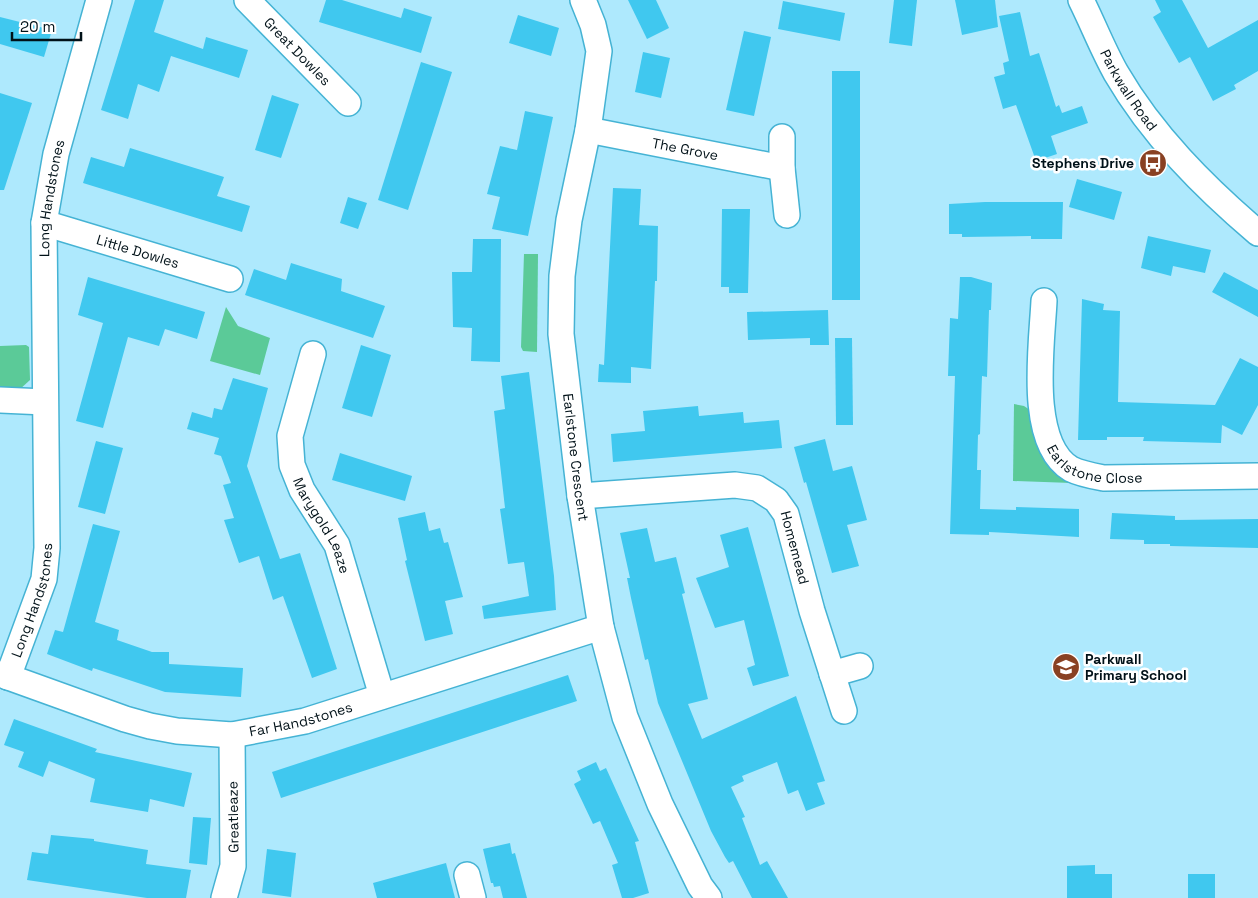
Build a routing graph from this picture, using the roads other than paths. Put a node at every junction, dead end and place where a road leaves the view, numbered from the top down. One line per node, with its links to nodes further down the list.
1 (99, 0): 10 (street, Long Handstones)
2 (247, 0): 5 (street, Great Dowles)
3 (583, 0): 6 (street, Earlstone Crescent)
4 (1081, 0): 11 (street, Parkwall Road)
5 (348, 103)
6 (588, 130): 8 (street, The Grove); 18 (street, Earlstone Crescent)
7 (782, 137): 8 (street)
8 (782, 168): 9 (street)
9 (787, 215)
10 (44, 223): 12 (street, Little Dowles); 16 (street, Long Handstones)
11 (1258, 233)
12 (230, 280)
13 (1044, 301): 17 (street, Earlstone Close)
14 (312, 354): 23 (street, Marygold Leaze)
15 (0, 400): 16 (street)
16 (45, 402): 22 (street, Long Handstones)
17 (1258, 476)
18 (580, 496): 19 (street, Earlstone Crescent); 21 (street, Homemead)
19 (601, 627): 23 (street, Far Handstones); 27 (street, Earlstone Crescent)
20 (860, 666): 21 (street)
21 (832, 674): 24 (street, Homemead)
22 (4, 675): 25 (street, Far Handstones)
23 (382, 696): 25 (street, Far Handstones)
24 (844, 711)
25 (232, 735): 26 (street, Greatleaze)
26 (224, 898)
27 (709, 898)

